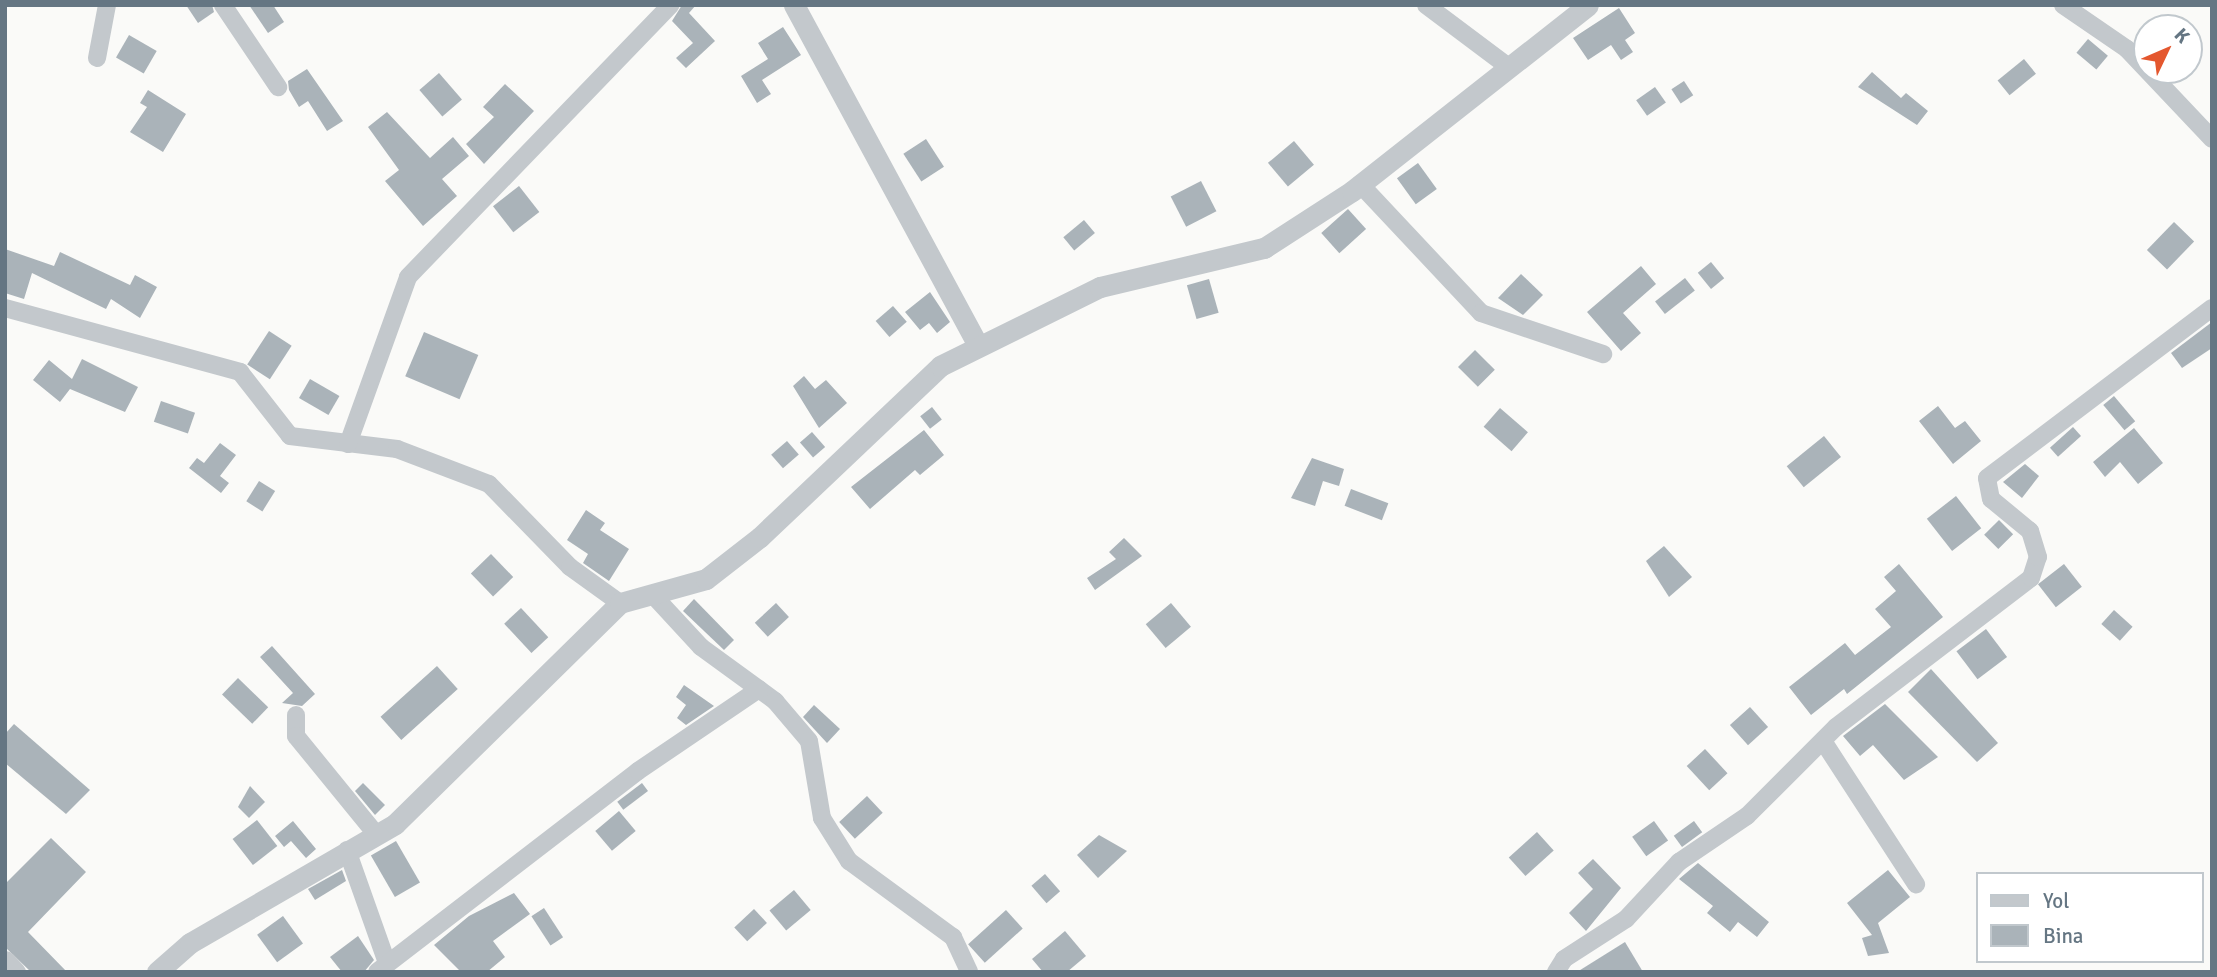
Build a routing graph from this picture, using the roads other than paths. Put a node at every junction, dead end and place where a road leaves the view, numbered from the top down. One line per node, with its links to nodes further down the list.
1 (107, 5): 8 (street)
2 (223, 5): 10 (street)
3 (671, 5): 17 (street)
4 (794, 5): 15 (street)
5 (1426, 5): 9 (street)
6 (1588, 5): 9 (street)
7 (2063, 5): 11 (street)
8 (97, 58)
9 (1510, 68): 12 (street)
10 (278, 87)
11 (2212, 139)
12 (1360, 184): 15 (street); 16 (street)
13 (5, 308): 17 (street)
14 (2212, 308): 22 (street)
15 (978, 346): 18 (street)
16 (1603, 354)
17 (348, 444): 19 (street)
18 (652, 594): 19 (street); 20 (street)
19 (621, 603): 23 (street)
20 (759, 689): 27 (street); 30 (street)
21 (296, 715): 23 (street)
22 (1823, 741): 25 (street); 31 (street)
23 (374, 833): 24 (street)
24 (347, 850): 27 (street); 29 (street)
25 (1916, 884)
26 (5, 961): 28 (street)
27 (382, 967)
28 (15, 972)
29 (157, 972)
30 (969, 972)
31 (1556, 972)

